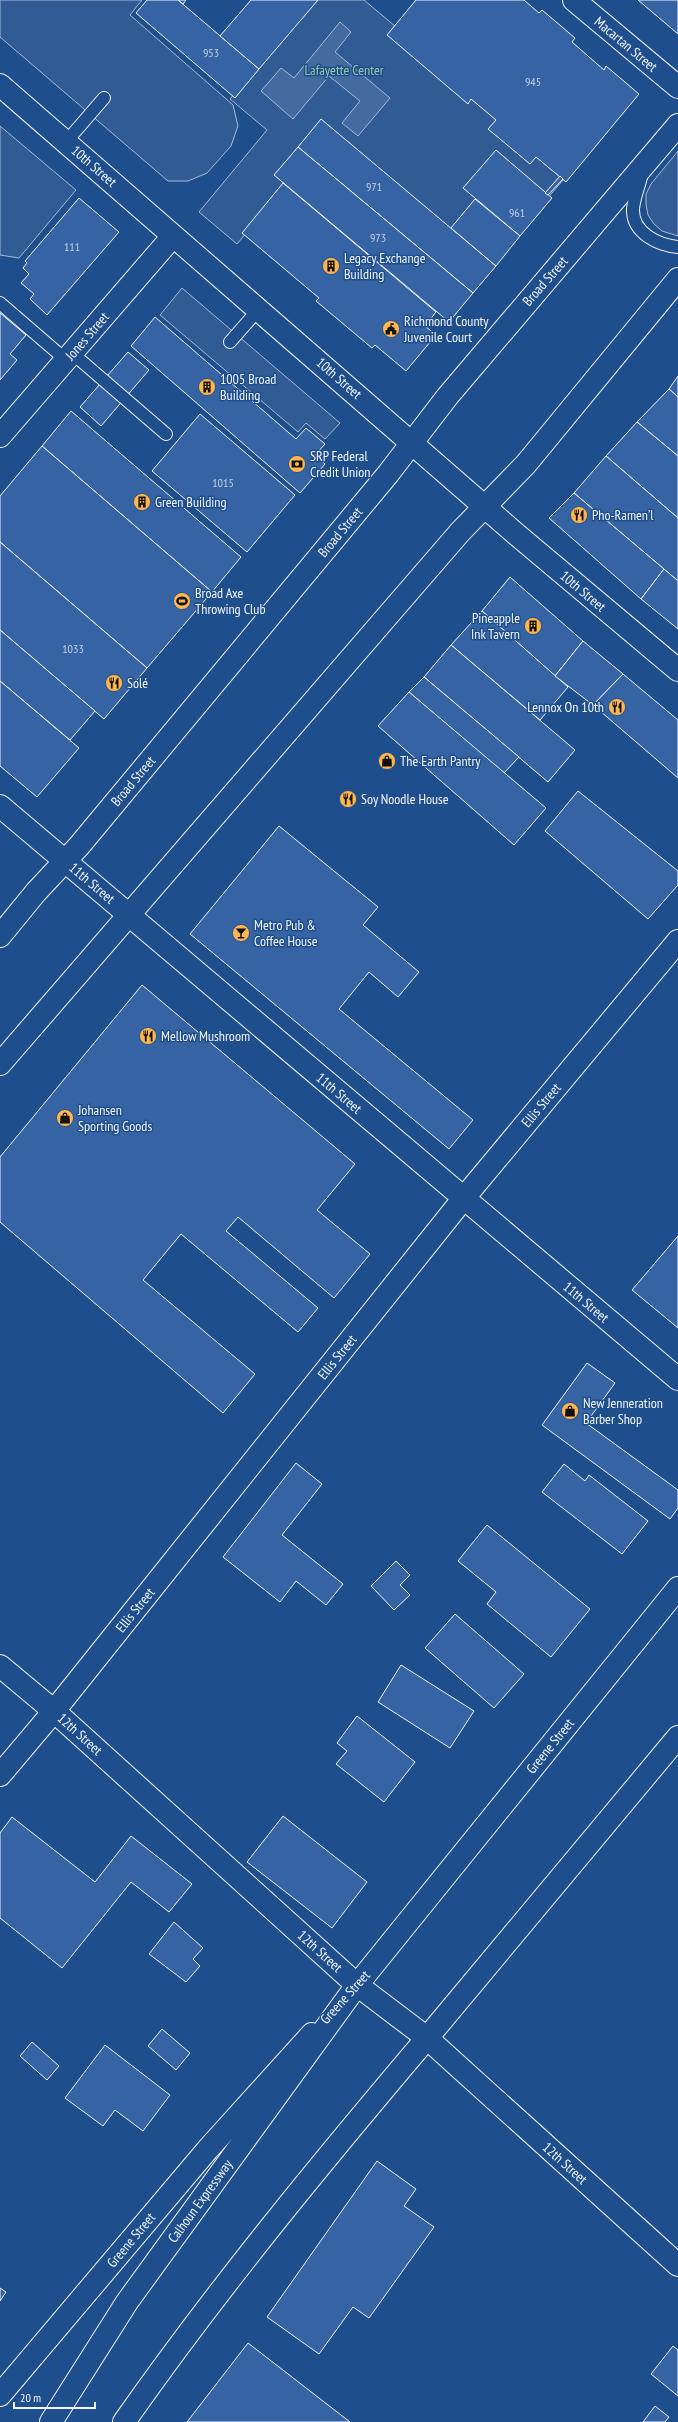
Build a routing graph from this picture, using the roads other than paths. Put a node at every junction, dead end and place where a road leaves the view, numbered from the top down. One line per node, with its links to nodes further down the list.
1 (574, 0): 3 (main road, Macartan Street)
2 (0, 85): 6 (main road, 10th Street)
3 (678, 87)
4 (104, 98): 6 (lane)
5 (678, 125): 7 (main road, Broad Street)
6 (66, 142): 8 (main road, 10th Street)
7 (644, 166): 9 (lane); 17 (main road, Broad Street)
8 (173, 236): 12 (main road, 10th Street); 14 (main road, Jones Street)
9 (678, 247)
10 (678, 279): 18 (main road)
11 (0, 303): 14 (lane)
12 (258, 310): 13 (lane); 17 (main road, 10th Street)
13 (230, 342)
14 (69, 356): 15 (lane); 16 (main road, Jones Street)
15 (166, 434)
16 (0, 436)
17 (412, 442): 18 (main road, 10th Street); 21 (main road, Broad Street)
18 (485, 506): 19 (main road, 10th Street); 22 (main road)
19 (678, 670)
20 (0, 806): 21 (main road, 11th Street)
21 (65, 861): 22 (main road, 11th Street); 23 (main road, Broad Street)
22 (129, 914): 25 (main road); 26 (main road, 11th Street)
23 (2, 931)
24 (678, 941): 26 (main road, Ellis Street)
25 (0, 1064)
26 (464, 1199): 27 (main road, 11th Street); 30 (main road, Ellis Street)
27 (678, 1379)
28 (678, 1588): 33 (main road, Greene Street)
29 (0, 1666): 30 (main road, 12th Street)
30 (54, 1711): 32 (main road, Ellis Street); 33 (main road, 12th Street)
31 (678, 1737): 34 (main road)
32 (0, 1775)
33 (357, 1985): 34 (main road, 12th Street); 36 (main road, Greene Street); 37 (main road, Calhoun Expressway)
34 (427, 2038): 35 (main road, 12th Street); 38 (main road)
35 (678, 2265)
36 (0, 2395)
37 (51, 2422)
38 (124, 2422)

